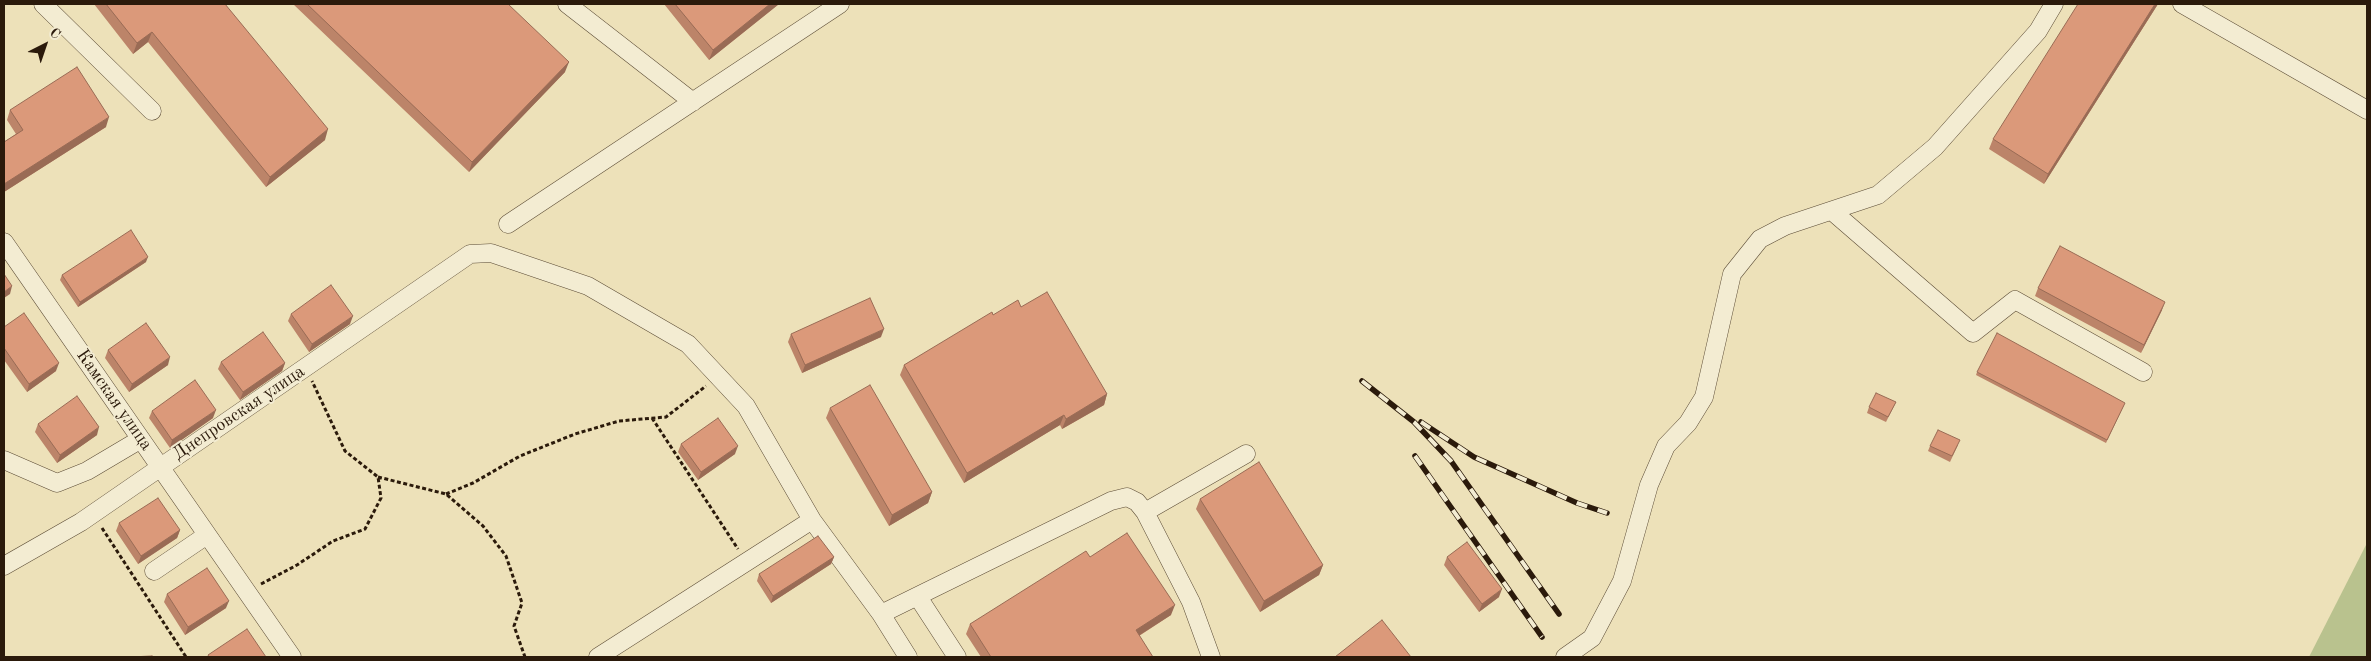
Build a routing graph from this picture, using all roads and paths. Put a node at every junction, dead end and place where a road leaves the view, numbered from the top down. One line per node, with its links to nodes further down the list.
1 (43, 4): 8 (street)
2 (567, 4): 6 (street)
3 (840, 4): 6 (street)
4 (2054, 4): 9 (street)
5 (2182, 4): 7 (street)
6 (692, 102): 10 (street)
7 (2367, 110)
8 (152, 111)
9 (1832, 211): 13 (street); 39 (street)
10 (508, 224)
11 (4, 242): 16 (street, Камская улица)
12 (305, 367): 14 (street, Днепровская улица); 19 (street, Днепровская улица); 20 (path)
13 (2143, 372)
14 (719, 376): 15 (path); 23 (street)
15 (652, 418): 21 (path); 26 (path)
16 (141, 439): 18 (street); 19 (street, Камская улица)
17 (1246, 454): 22 (street)
18 (4, 460)
19 (160, 466): 25 (street, Камская улица); 27 (street, Днепровская улица)
20 (378, 477): 21 (path); 29 (path)
21 (446, 494): 34 (path)
22 (1146, 512): 30 (street); 38 (street)
23 (812, 520): 26 (street); 31 (street)
24 (99, 524): 32 (path)
25 (207, 535): 28 (street); 29 (street, Камская улица)
26 (746, 562): 35 (street)
27 (4, 566)
28 (154, 571)
29 (246, 591): 33 (street, Камская улица)
30 (918, 597): 31 (street); 37 (street)
31 (881, 614): 36 (street)
32 (186, 657)
33 (292, 657)
34 (525, 657)
35 (598, 657)
36 (908, 657)
37 (956, 657)
38 (1210, 657)
39 (1564, 657)

